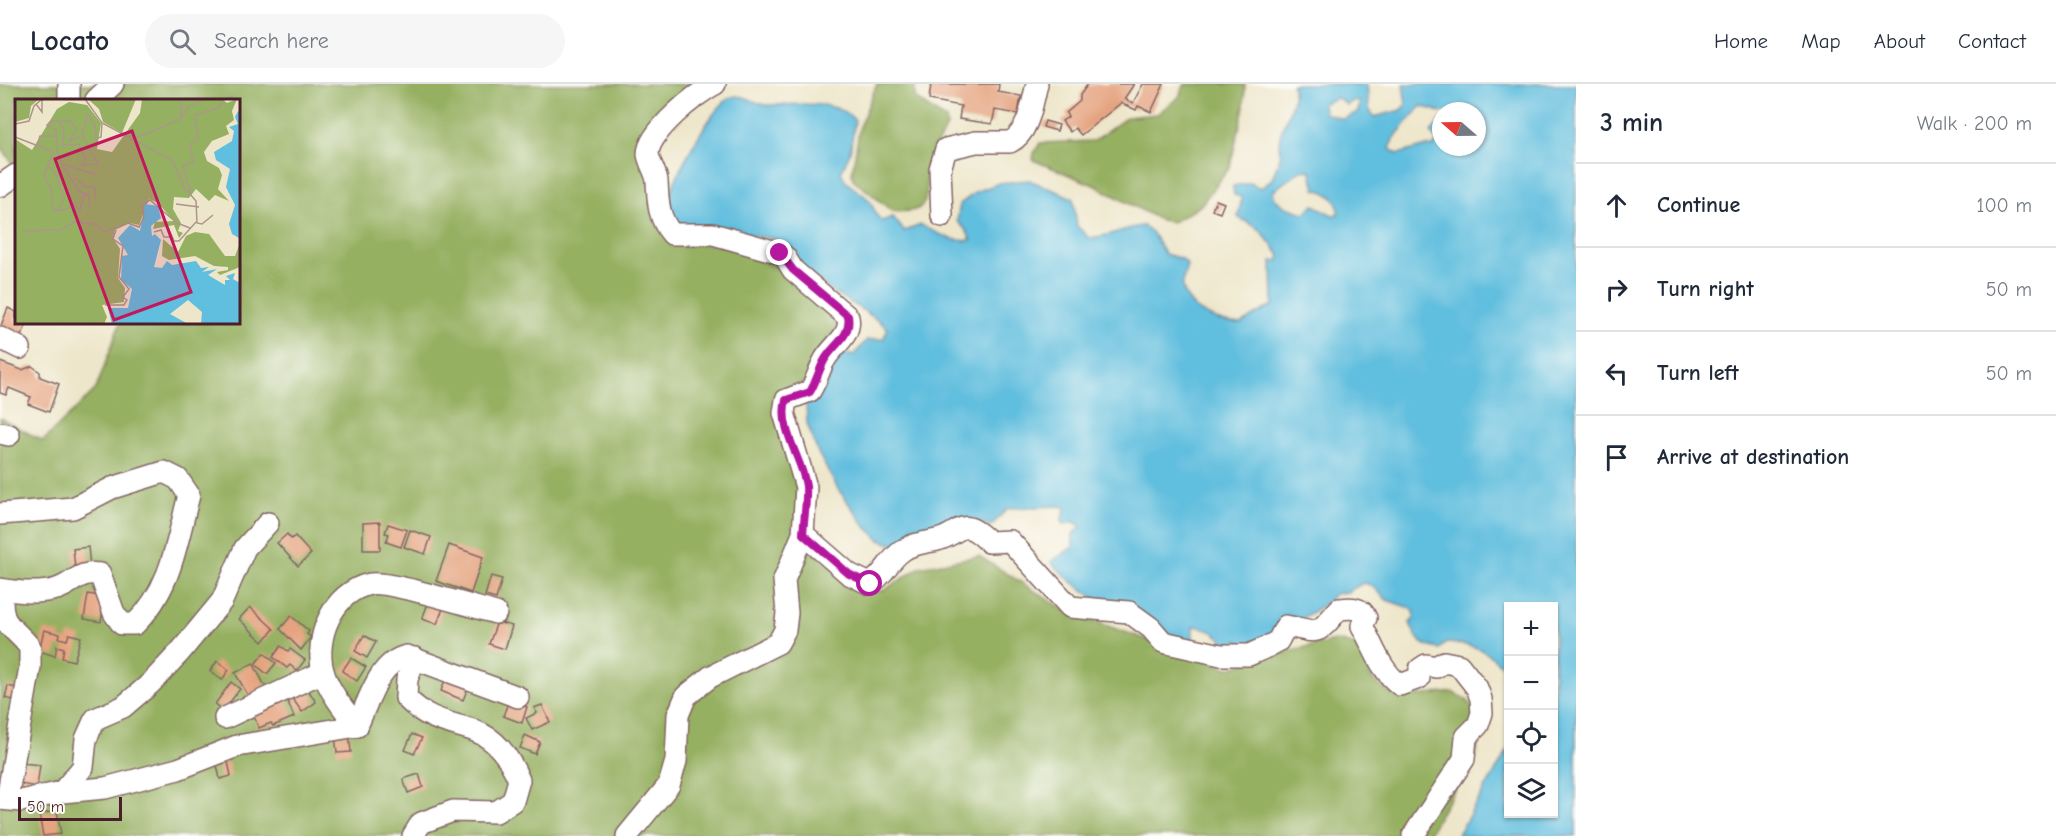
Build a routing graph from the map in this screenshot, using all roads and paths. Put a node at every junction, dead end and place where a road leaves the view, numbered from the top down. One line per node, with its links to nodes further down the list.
1 (113, 84): 4 (street)
2 (715, 84): 12 (street)
3 (1036, 84): 7 (street)
4 (97, 99)
5 (15, 176): 6 (street)
6 (0, 186)
7 (942, 216)
8 (0, 338): 9 (street)
9 (20, 348)
10 (0, 514): 13 (street)
11 (268, 522): 20 (street)
12 (803, 534): 23 (street); 24 (street)
13 (1, 590): 21 (street)
14 (496, 613): 16 (street)
15 (415, 658): 17 (street); 19 (street); 22 (street)
16 (323, 672): 18 (street); 19 (street)
17 (518, 698)
18 (225, 718)
19 (357, 726): 20 (street)
20 (62, 792): 21 (street)
21 (3, 799)
22 (413, 836)
23 (627, 836)
24 (1413, 836)

